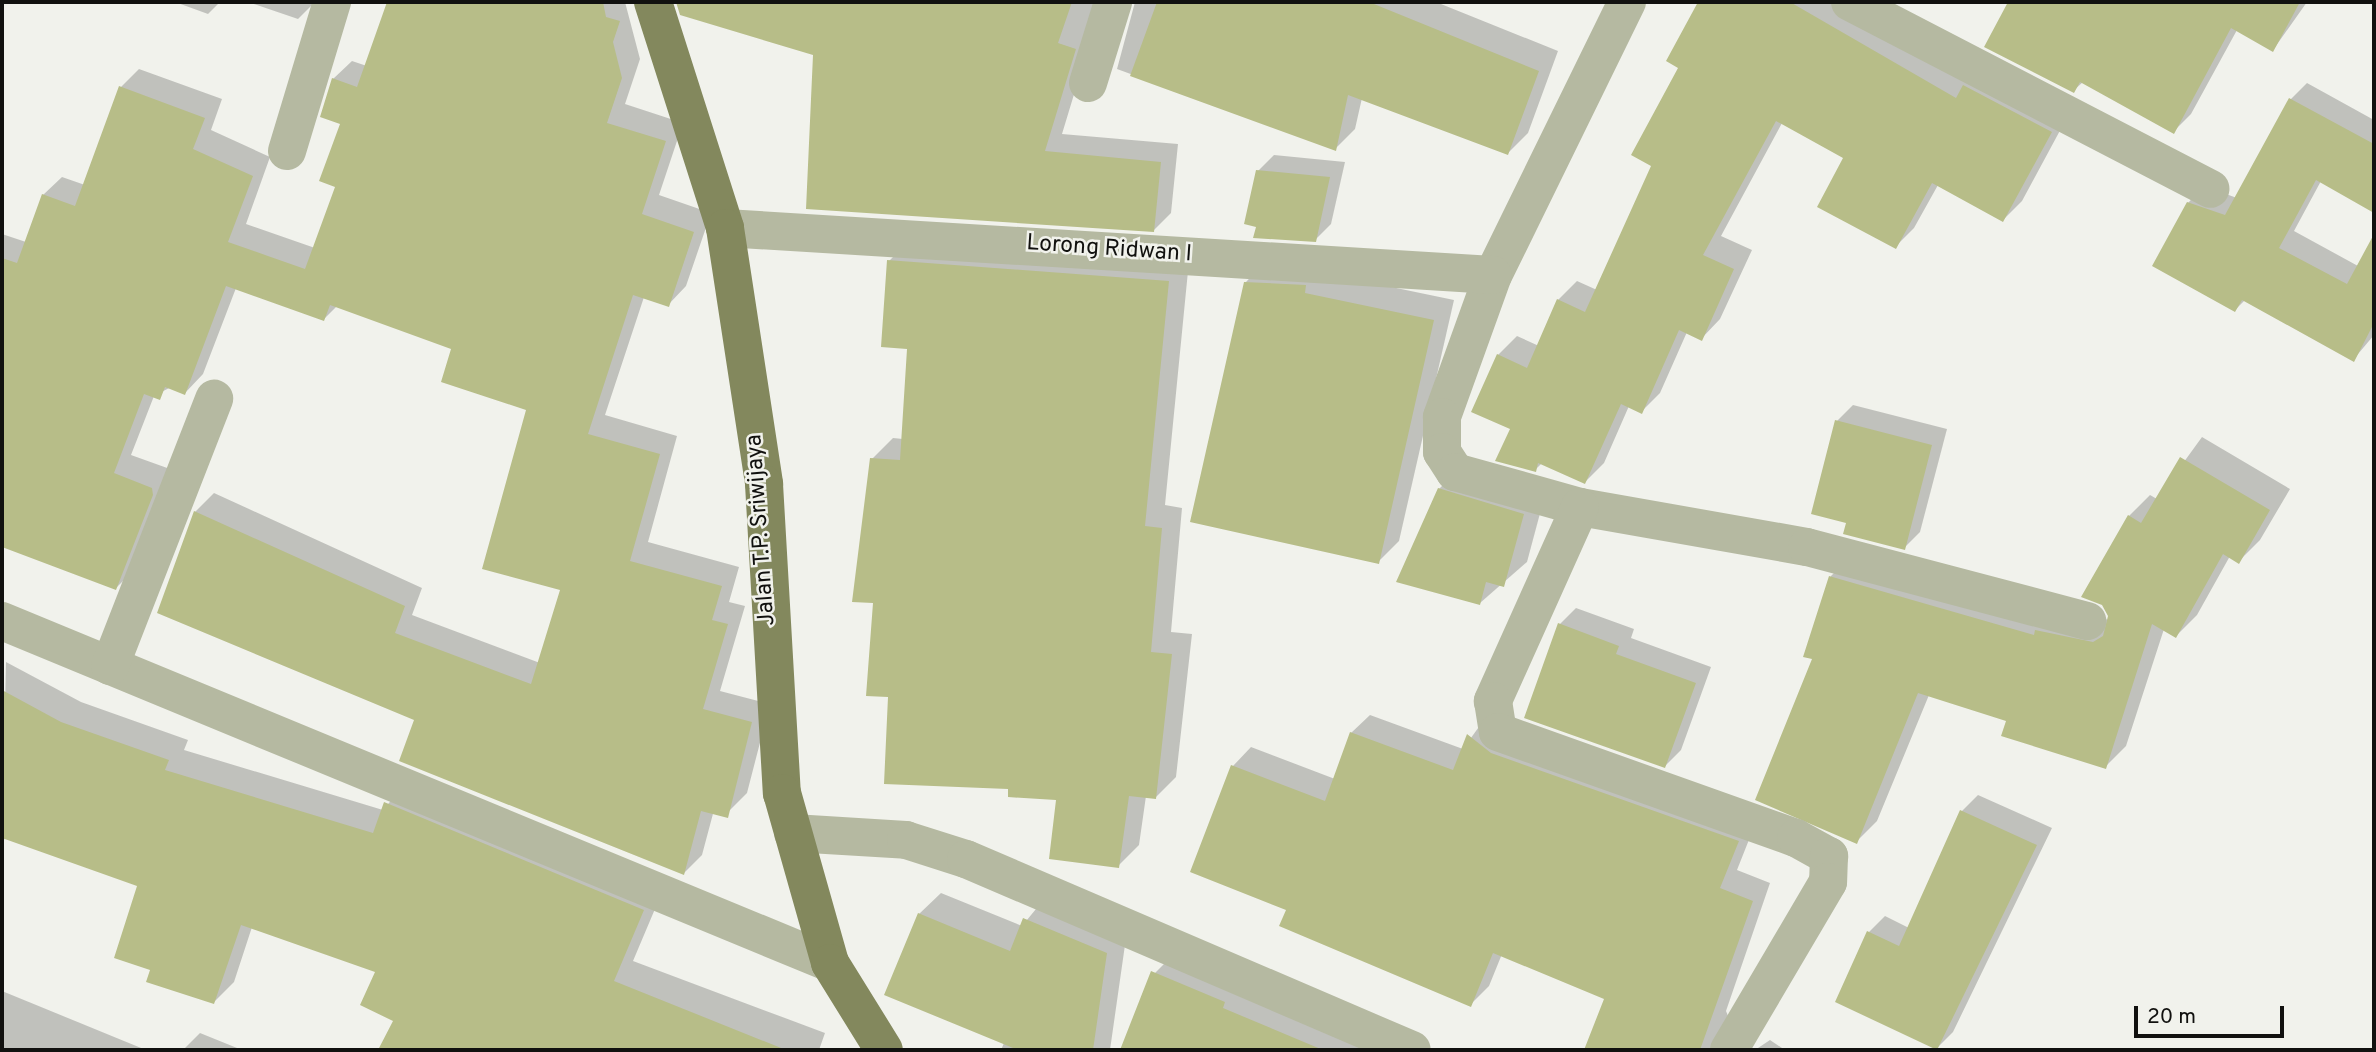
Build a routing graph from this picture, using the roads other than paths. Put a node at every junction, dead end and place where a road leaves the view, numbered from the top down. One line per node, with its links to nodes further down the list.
1 (332, 2): 7 (street)
2 (653, 2): 9 (main road, Jalan T.P. Sriwijaya)
3 (1113, 2): 6 (street)
4 (1627, 2): 10 (street)
5 (1850, 2): 8 (street)
6 (1088, 83)
7 (287, 151)
8 (2210, 189)
9 (726, 228): 10 (street, Lorong Ridwan I); 16 (main road, Jalan T.P. Sriwijaya)
10 (1493, 275): 12 (street)
11 (214, 399): 15 (street)
12 (1580, 507): 14 (street); 20 (street)
13 (2, 621): 15 (street)
14 (2087, 621)
15 (110, 666): 17 (street)
16 (793, 833): 17 (main road, Jalan T.P. Sriwijaya); 19 (street)
17 (830, 963): 18 (main road, Jalan T.P. Sriwijaya)
18 (884, 1050)
19 (1412, 1050)
20 (1729, 1050)

